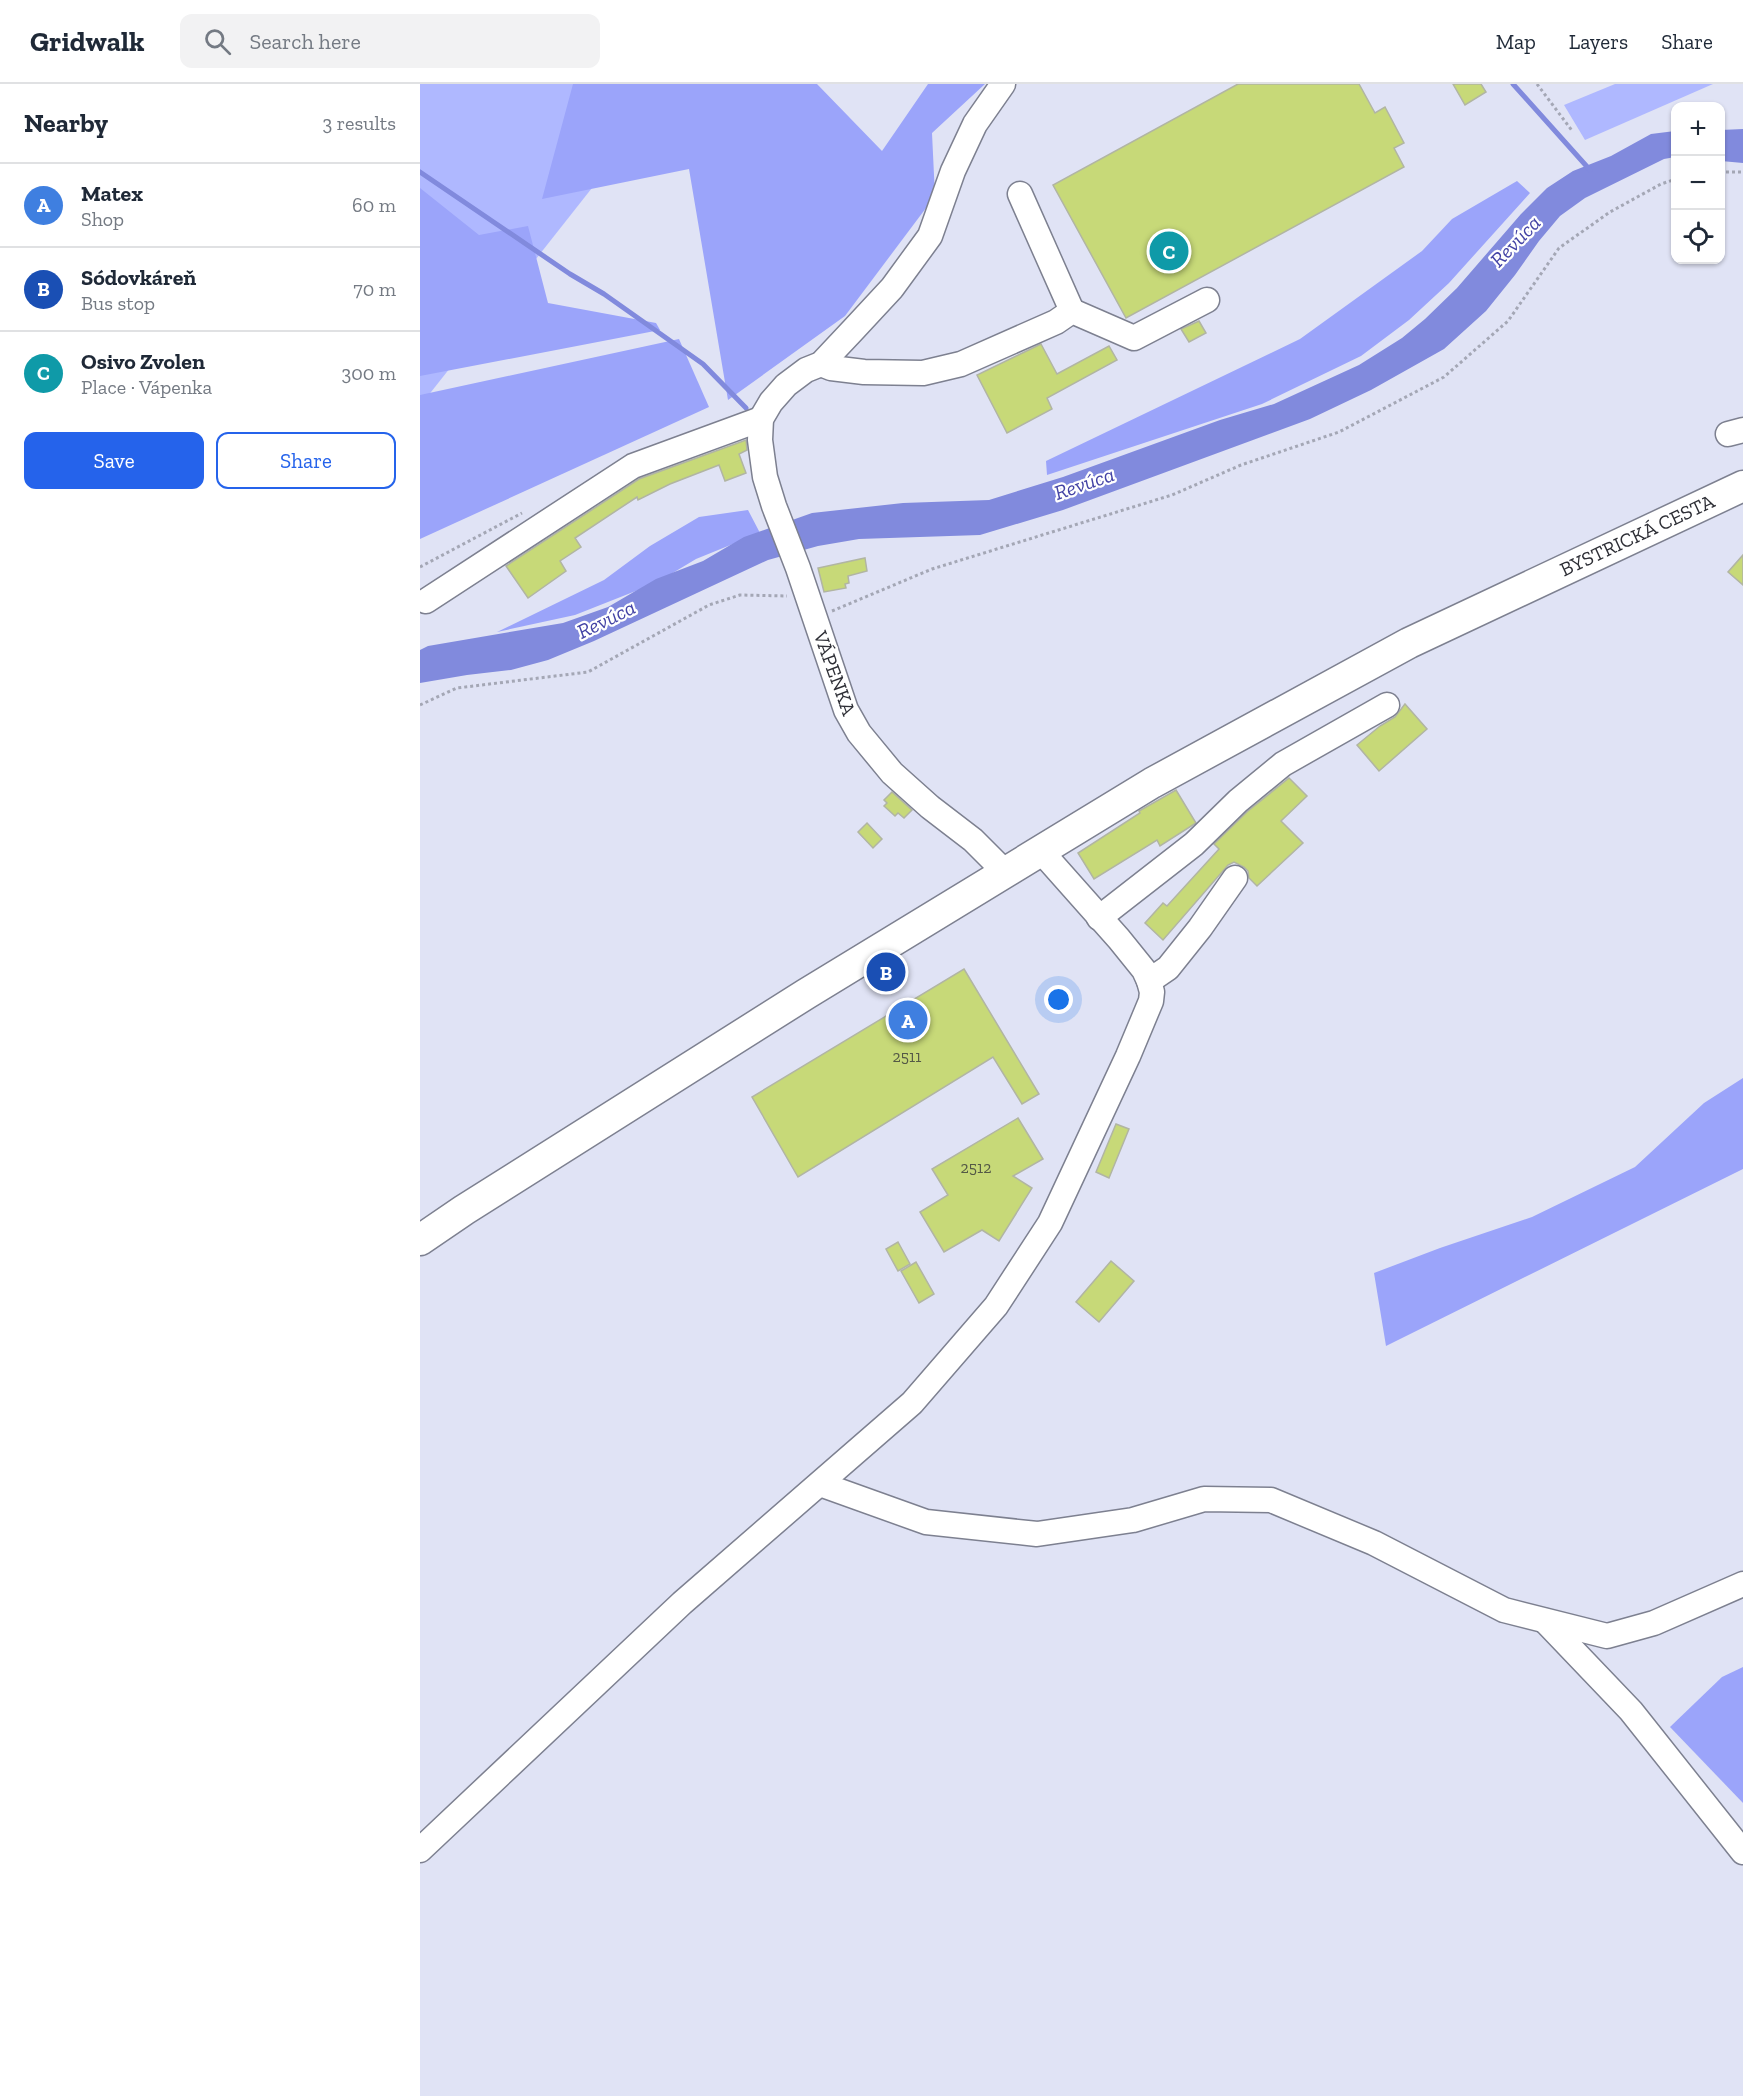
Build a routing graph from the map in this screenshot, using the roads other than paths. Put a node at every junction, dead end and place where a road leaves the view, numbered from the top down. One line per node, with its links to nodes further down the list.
1 (1003, 84): 5 (street)
2 (1020, 194): 4 (street)
3 (1207, 300): 4 (street)
4 (1072, 311): 5 (street)
5 (821, 364): 6 (street)
6 (761, 419): 8 (street); 11 (street, VÁPENKA)
7 (1743, 486): 10 (main road, BYSTRICKÁ CESTA)
8 (426, 601)
9 (1387, 705): 13 (street)
10 (1040, 850): 11 (main road, BYSTRICKÁ CESTA); 13 (street)
11 (1005, 872): 15 (main road, BYSTRICKÁ CESTA)
12 (1235, 878): 14 (street)
13 (1099, 918): 14 (street)
14 (1149, 981): 16 (street)
15 (420, 1240)
16 (820, 1484): 18 (street); 19 (street)
17 (1743, 1584): 18 (street)
18 (1545, 1620): 20 (street)
19 (420, 1850)
20 (1743, 1852)

